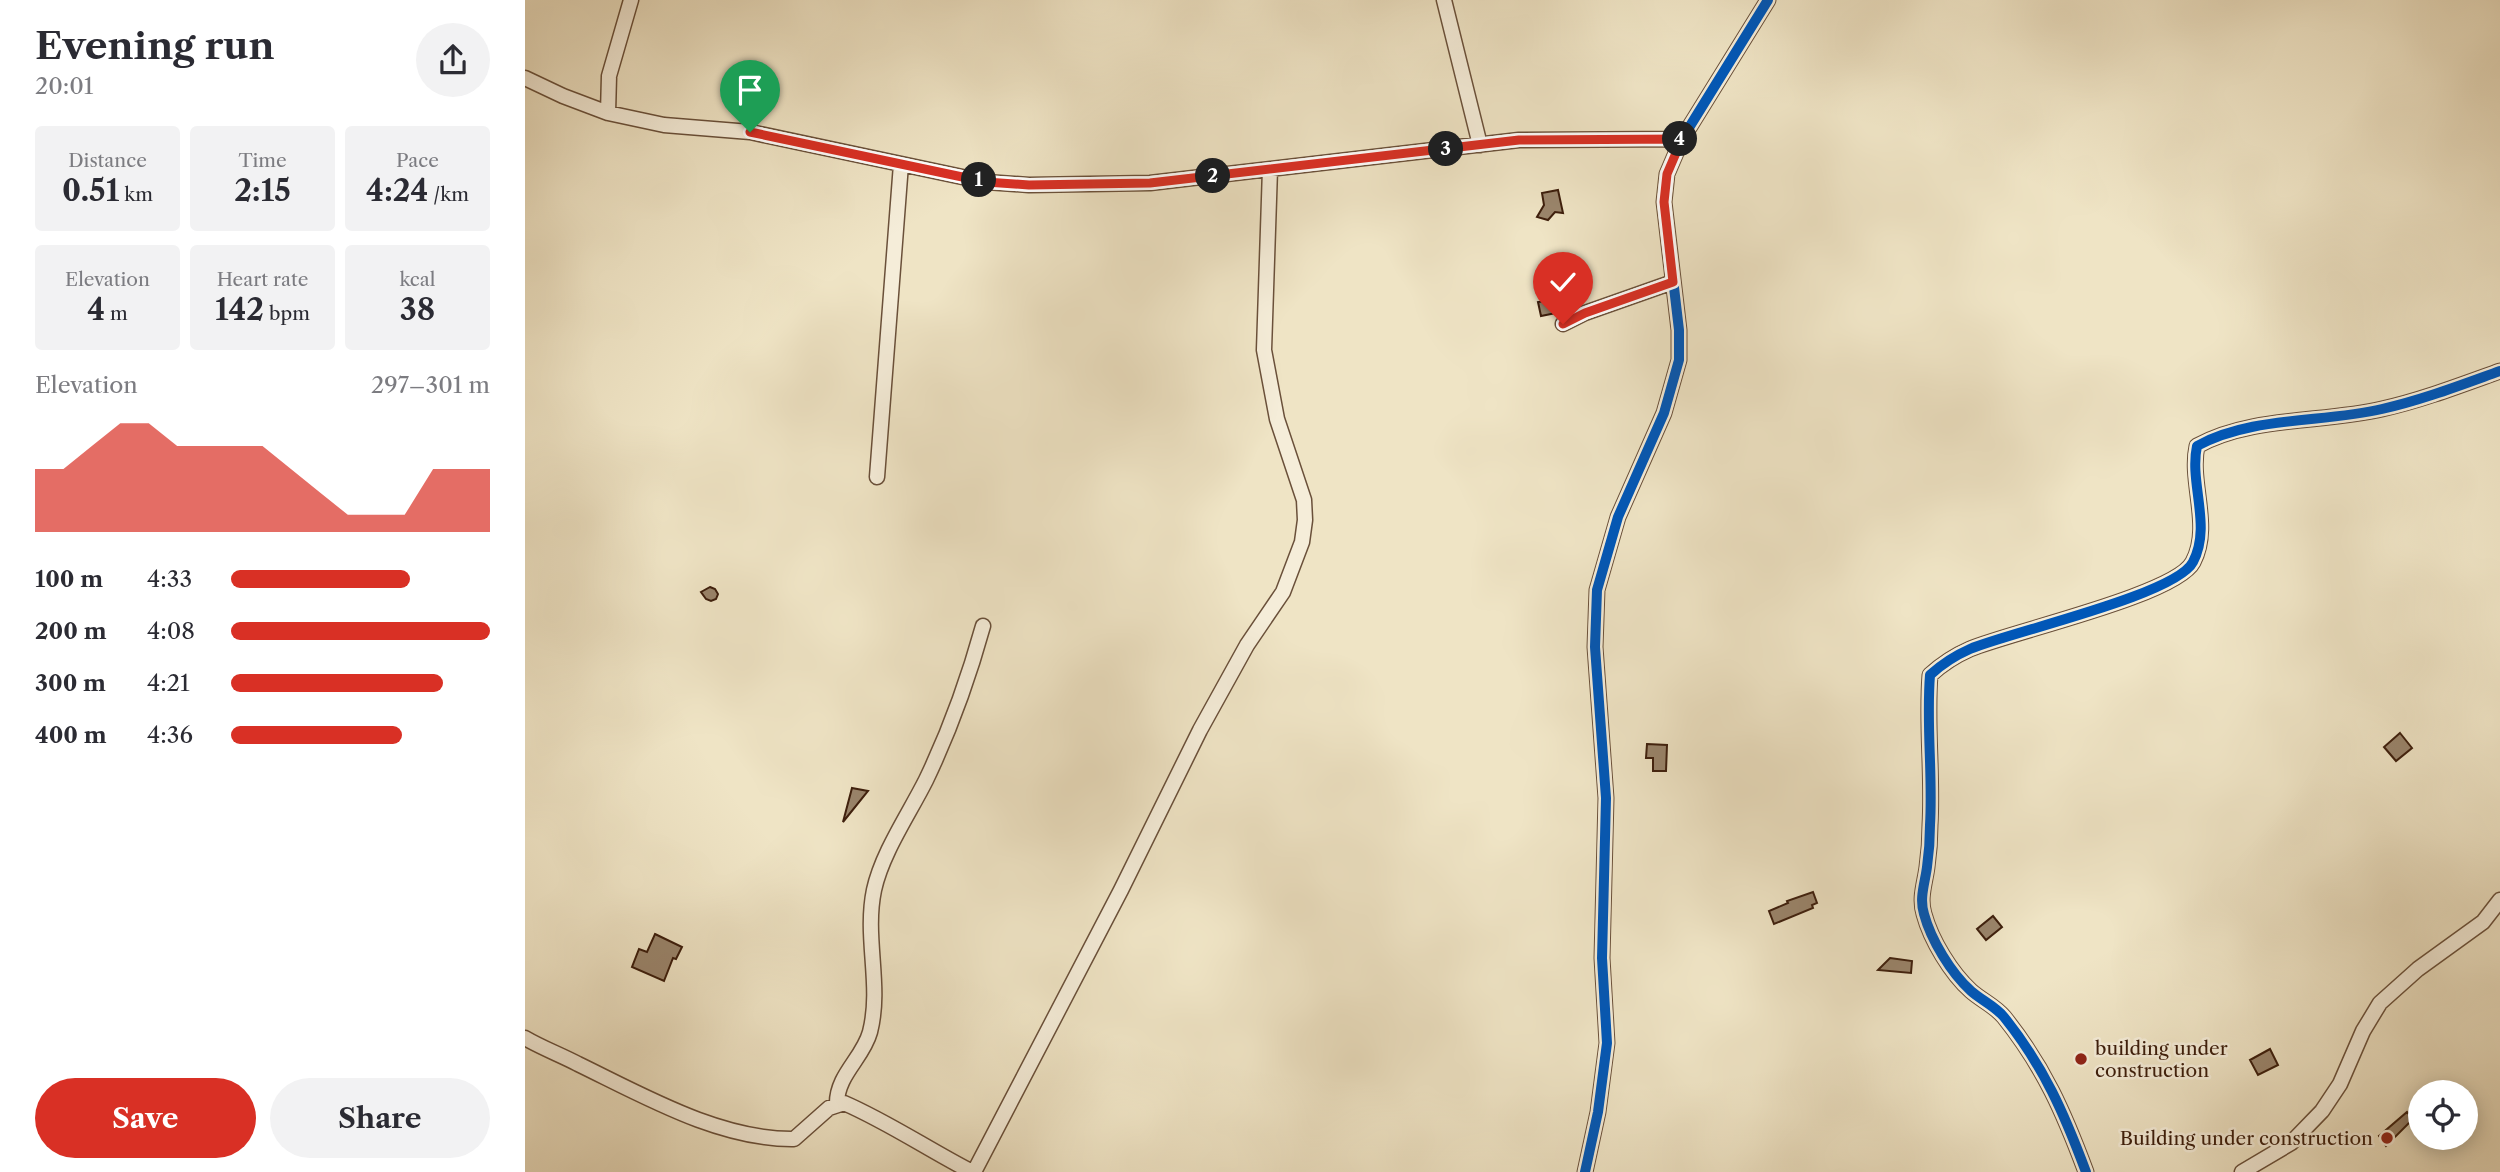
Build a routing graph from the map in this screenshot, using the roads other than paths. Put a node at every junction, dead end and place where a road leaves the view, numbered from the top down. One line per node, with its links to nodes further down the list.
1 (631, 0): 5 (street)
2 (1444, 0): 7 (street)
3 (1768, 0): 6 (street)
4 (525, 78): 5 (street)
5 (608, 113): 8 (street)
6 (1682, 139): 7 (street); 10 (street)
7 (1480, 145): 9 (street)
8 (901, 164): 9 (street); 13 (street)
9 (1270, 169): 18 (street)
10 (1673, 282): 11 (street); 19 (street)
11 (1563, 324)
12 (2500, 371): 20 (street)
13 (877, 477)
14 (983, 626): 17 (street)
15 (2500, 900): 21 (street)
16 (525, 1038): 17 (street)
17 (837, 1103): 18 (street)
18 (973, 1172)
19 (1585, 1172)
20 (2086, 1172)
21 (2242, 1172)

